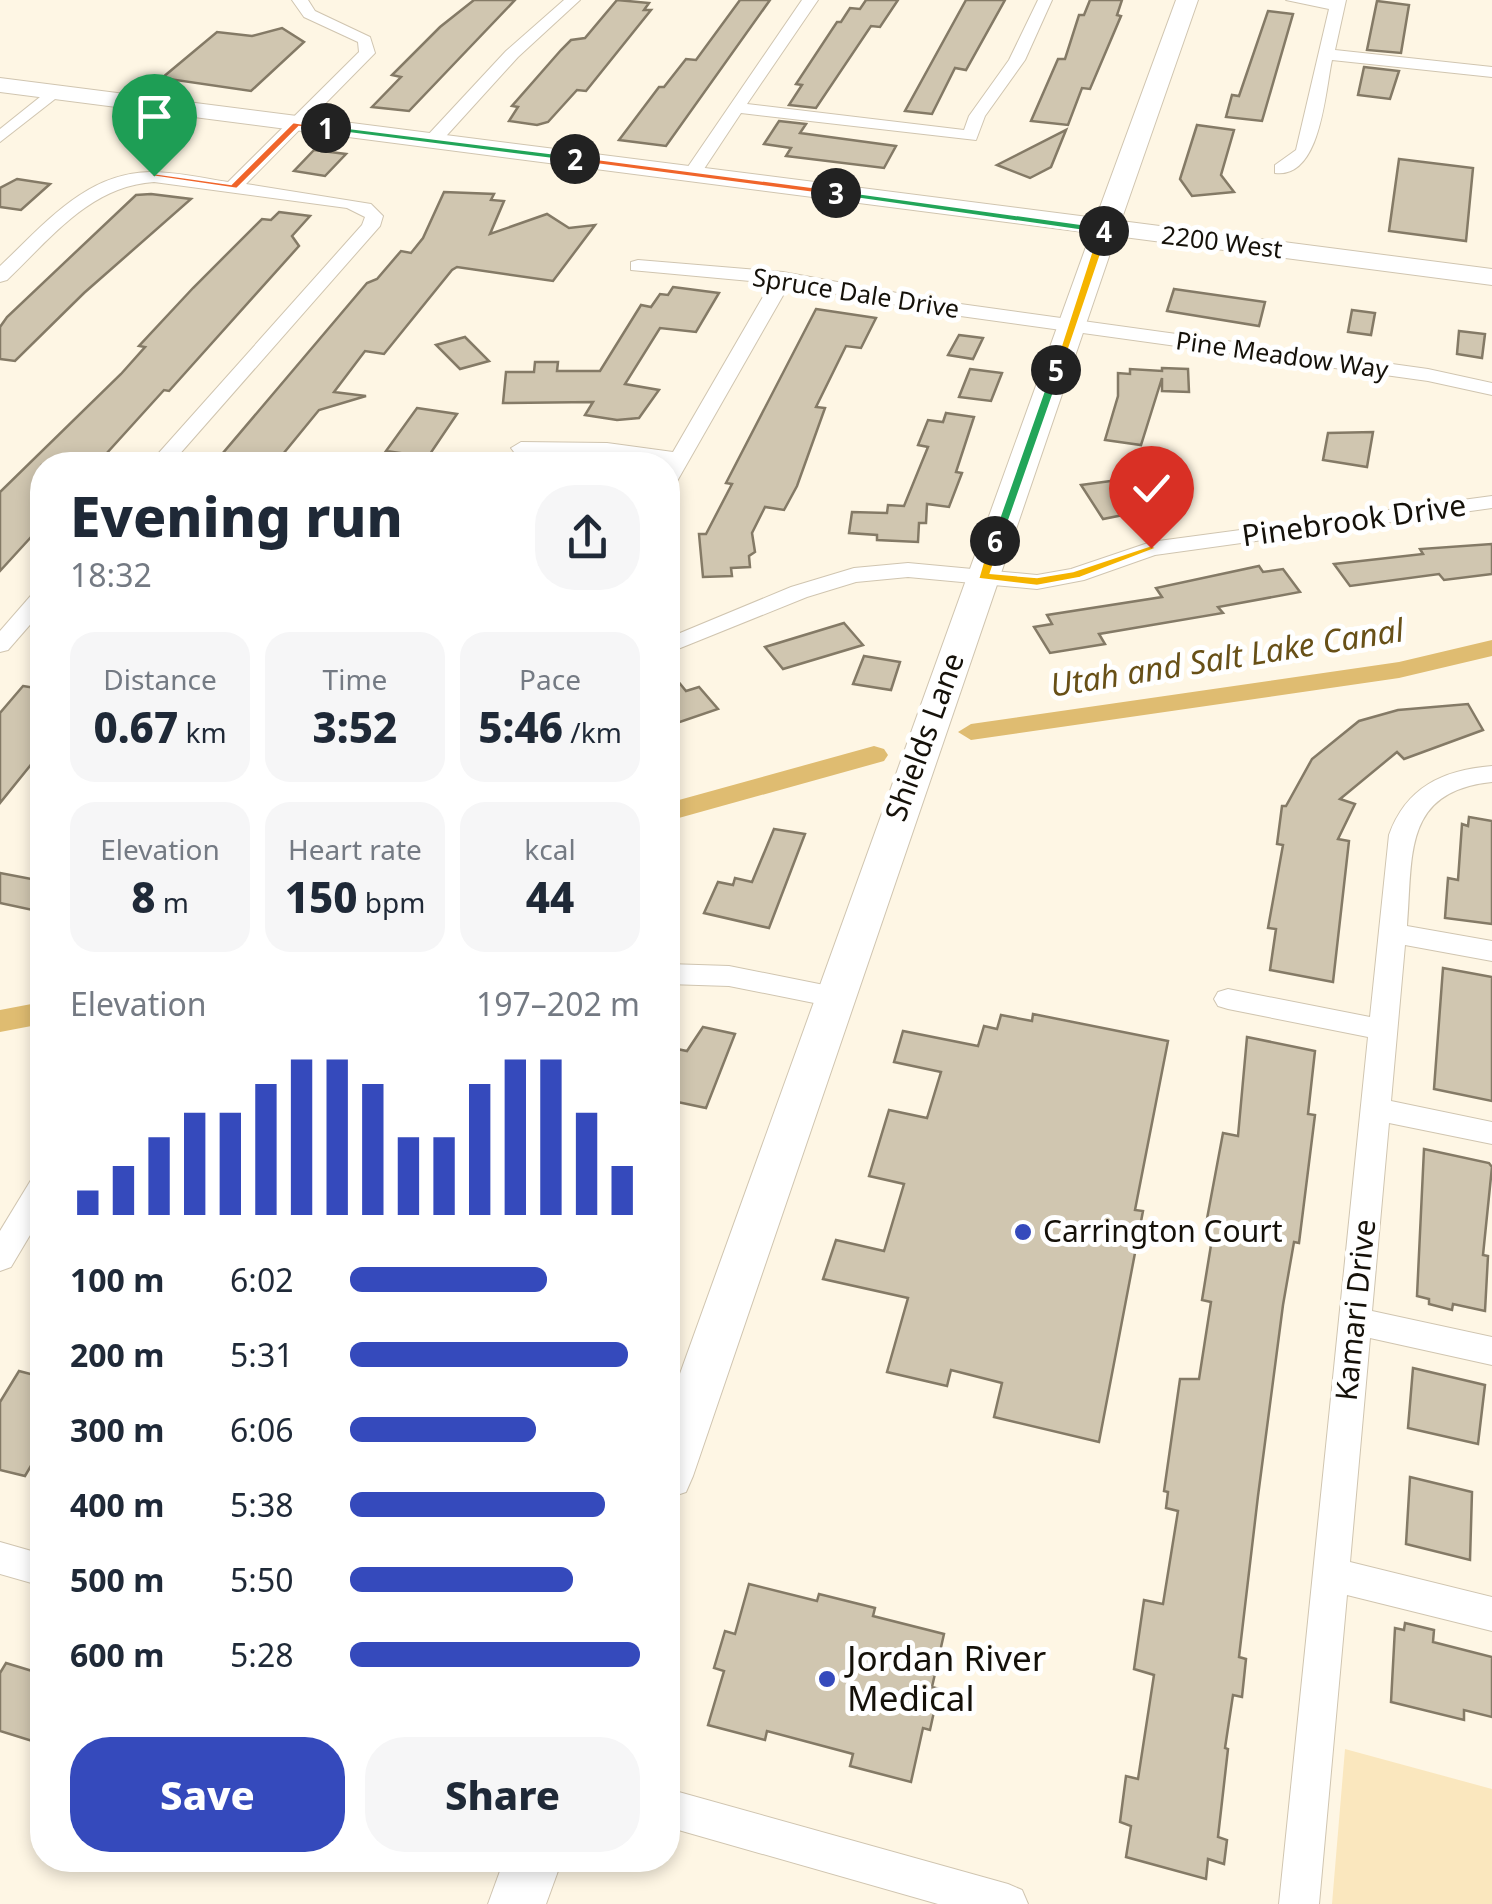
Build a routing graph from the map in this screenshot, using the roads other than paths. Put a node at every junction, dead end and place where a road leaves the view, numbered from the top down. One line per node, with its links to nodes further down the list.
1 (300, 0): 13 (street)
2 (573, 0): 15 (street)
3 (810, 0): 12 (street)
4 (1045, 0): 12 (street)
5 (1187, 0): 19 (main road, Shields Lane)
6 (1294, 0): 7 (street)
7 (1337, 2): 8 (street)
8 (1326, 54): 9 (street); 16 (street)
9 (1492, 72)
10 (0, 85): 11 (main road, 2200 West)
11 (56, 92): 13 (main road, 2200 West); 14 (street)
12 (737, 108): 17 (street)
13 (296, 124): 15 (main road, 2200 West); 18 (street)
14 (0, 137)
15 (432, 141): 17 (main road, 2200 West)
16 (1280, 169)
17 (692, 174): 19 (main road, 2200 West)
18 (234, 187): 21 (street); 27 (street)
19 (1104, 228): 22 (main road, 2200 West); 24 (main road, Shields Lane)
20 (638, 266): 23 (street, Spruce Dale Drive)
21 (0, 276)
22 (1492, 277)
23 (783, 278): 24 (street, Spruce Dale Drive); 29 (street)
24 (1072, 326): 25 (street, Pine Meadow Way); 31 (main road, Shields Lane)
25 (1492, 389)
26 (521, 448): 28 (street)
27 (170, 452)
28 (627, 452)
29 (680, 456)
30 (1492, 502): 31 (street, Pinebrook Drive)
31 (983, 576): 33 (street, Pinebrook Drive); 39 (main road, Shields Lane)
32 (30, 611): 34 (street)
33 (680, 642)
34 (0, 645)
35 (1492, 774): 36 (street, Kamari Drive)
36 (1393, 933): 37 (street); 41 (street, Kamari Drive)
37 (1492, 951)
38 (680, 974): 39 (street)
39 (834, 996): 48 (main road, Shields Lane)
40 (1228, 1000): 41 (street)
41 (1384, 1030): 42 (street, Kamari Drive)
42 (1376, 1110): 43 (street); 46 (street, Kamari Drive)
43 (1492, 1133)
44 (30, 1209): 45 (street)
45 (0, 1258)
46 (1355, 1321): 47 (street); 51 (street, Kamari Drive)
47 (1492, 1351)
48 (680, 1441)
49 (0, 1558): 50 (street)
50 (30, 1567)
51 (1330, 1574): 52 (street); 57 (street, Kamari Drive)
52 (1492, 1614)
53 (680, 1811): 56 (street)
54 (528, 1872): 55 (main road)
55 (516, 1904)
56 (1008, 1904)
57 (1299, 1904)

